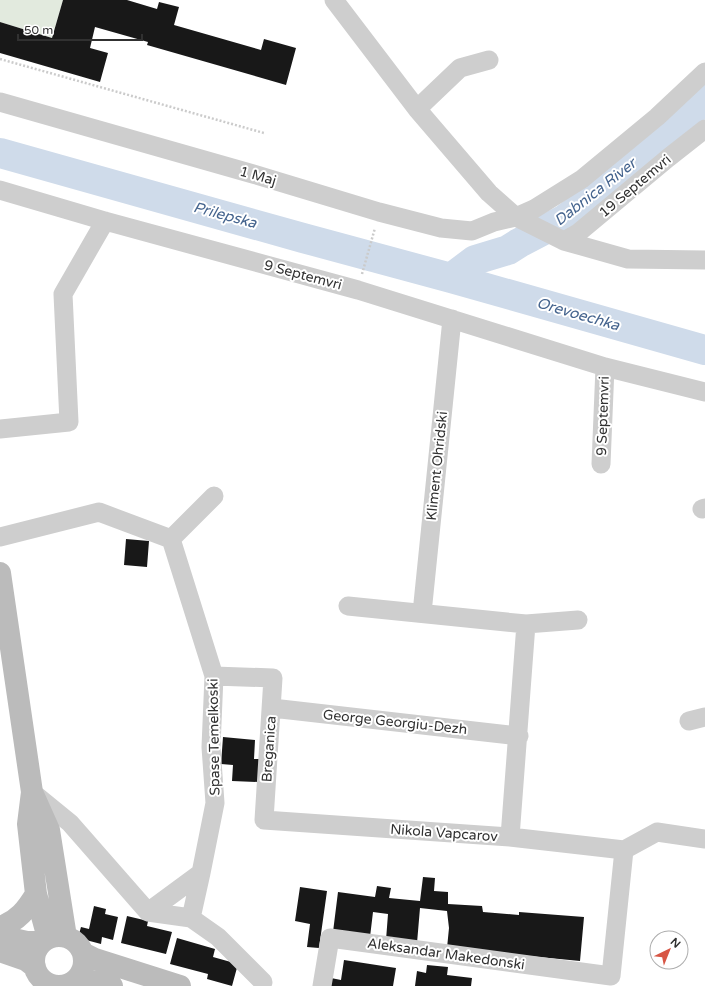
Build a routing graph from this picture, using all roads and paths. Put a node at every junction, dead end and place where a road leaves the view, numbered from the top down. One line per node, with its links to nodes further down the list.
1 (334, 0): 6 (street)
2 (0, 59): 8 (path)
3 (489, 60): 6 (street)
4 (705, 72): 11 (street, 1 Maj)
5 (0, 102): 10 (street, 1 Maj)
6 (417, 109): 11 (street)
7 (705, 129): 13 (street, 19 Septemvri)
8 (264, 132)
9 (0, 190): 12 (street, 9 Septemvri)
10 (379, 212): 11 (street, 1 Maj); 15 (path)
11 (516, 217): 13 (street)
12 (105, 221): 15 (street, 9 Septemvri); 19 (street)
13 (564, 241): 14 (street)
14 (705, 260)
15 (358, 290): 16 (street, 9 Septemvri)
16 (452, 319): 17 (street, 9 Septemvri); 26 (street, Kliment Ohridski)
17 (605, 367): 18 (street, 9 Septemvri); 20 (street, 9 Septemvri)
18 (705, 392)
19 (0, 429)
20 (601, 464)
21 (214, 496): 23 (street)
22 (0, 538): 23 (street)
23 (172, 539): 29 (street, Spase Temelkoski)
24 (0, 573): 32 (street)
25 (348, 606): 26 (street)
26 (422, 613): 28 (street)
27 (578, 620): 28 (street)
28 (526, 624): 31 (street)
29 (214, 676): 30 (street, Breganica); 37 (street, Spase Temelkoski)
30 (272, 708): 31 (street, George Georgiu-Dezh); 33 (street, Breganica)
31 (518, 736): 34 (street)
32 (32, 792): 38 (street); 39 (street); 43 (street)
33 (264, 820): 34 (street, Nikola Vapcarov)
34 (510, 837): 36 (street, Nikola Vapcarov)
35 (705, 839): 36 (street)
36 (624, 850): 52 (street, Aleksandar Makedonski)
37 (202, 873): 39 (street); 40 (street, Spase Temelkoski)
38 (36, 894): 41 (street); 43 (street)
39 (148, 912): 40 (street)
40 (191, 918): 48 (street)
41 (0, 927)
42 (0, 936): 43 (street)
43 (52, 939): 45 (street); 46 (street)
44 (0, 951): 46 (street)
45 (83, 953): 47 (street); 51 (street)
46 (35, 967): 49 (street)
47 (75, 982): 49 (street); 50 (street)
48 (263, 982)
49 (49, 985)
50 (112, 986)
51 (180, 986)
52 (322, 986)

